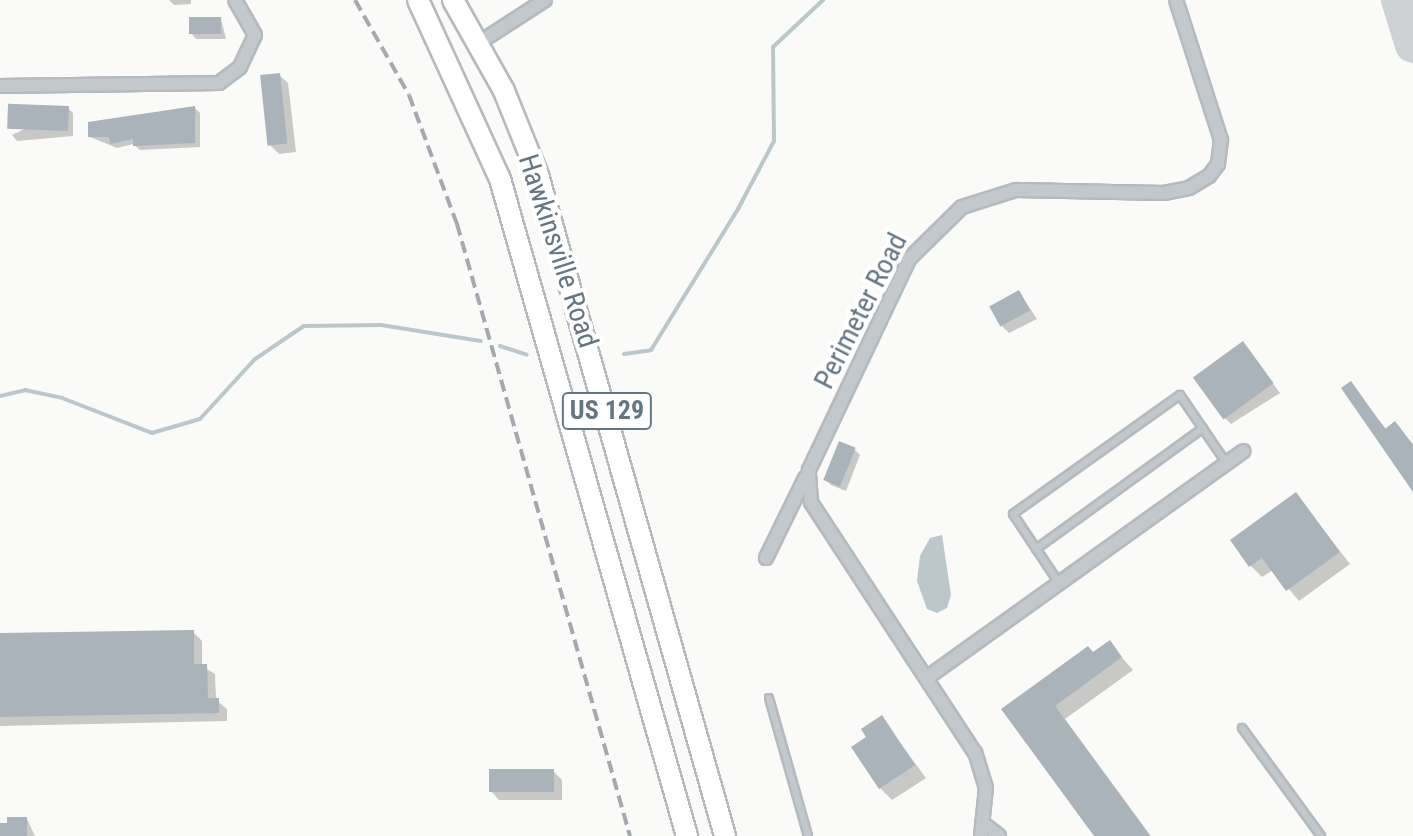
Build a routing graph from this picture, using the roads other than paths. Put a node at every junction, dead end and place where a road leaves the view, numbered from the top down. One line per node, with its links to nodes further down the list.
1 (235, 0): 7 (street)
2 (418, 0): 19 (main road, Hawkinsville Road / US 129)
3 (453, 0): 6 (main road, Hawkinsville Road / US 129)
4 (545, 0): 6 (street)
5 (1176, 0): 11 (street, Perimeter Road)
6 (477, 44): 20 (main road, Hawkinsville Road / US 129)
7 (0, 86)
8 (1203, 428): 10 (lane); 12 (lane); 12 (lane)
9 (1244, 451): 10 (street)
10 (1227, 464): 14 (street)
11 (809, 470): 13 (street); 15 (street)
12 (1036, 549): 14 (lane)
13 (766, 558)
14 (1059, 583): 15 (street)
15 (928, 677): 18 (street)
16 (769, 698): 21 (lane)
17 (1242, 728): 23 (lane)
18 (983, 830): 22 (street)
19 (687, 836)
20 (725, 836)
21 (808, 836)
22 (999, 836)
23 (1321, 836)

